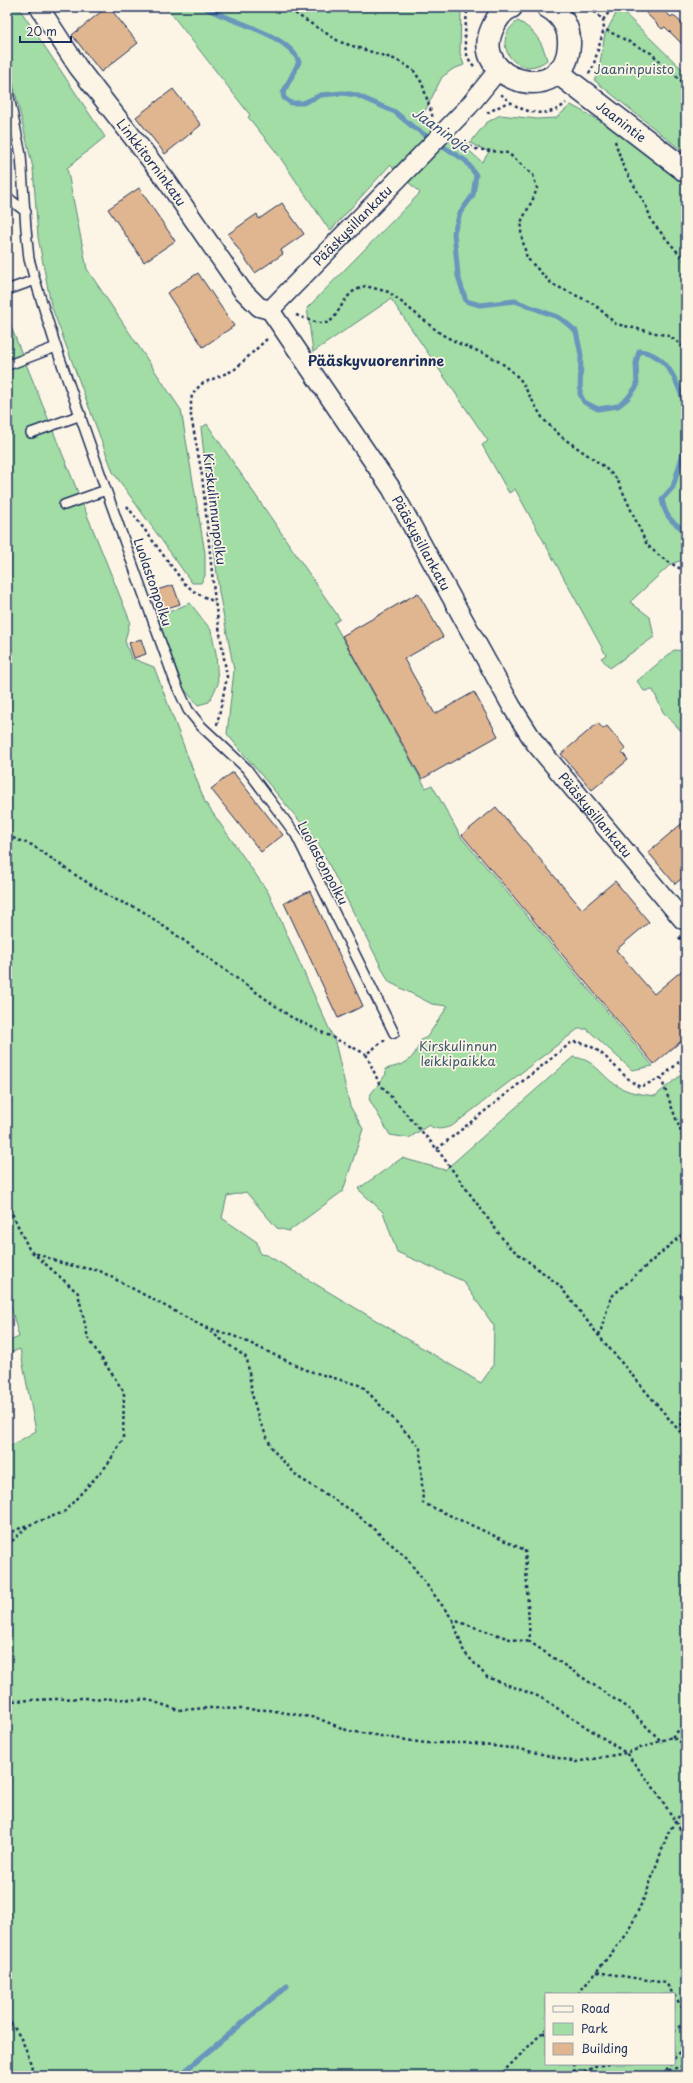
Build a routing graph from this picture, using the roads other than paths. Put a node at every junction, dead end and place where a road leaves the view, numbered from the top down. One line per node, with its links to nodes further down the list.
1 (39, 7): 13 (street, Linkkitorninkatu)
2 (508, 8): 4 (main road)
3 (559, 10): 5 (main road)
4 (500, 69): 5 (main road); 13 (street, Pääskysillankatu, bridge)
5 (557, 72): 7 (main road, Jaanintie)
6 (7, 87): 10 (lane, Luolastonpolku)
7 (686, 171)
8 (7, 197): 9 (lane)
9 (11, 205): 10 (lane)
10 (26, 212): 11 (lane, Luolastonpolku)
11 (35, 280): 12 (lane); 14 (lane, Luolastonpolku)
12 (7, 290)
13 (270, 310): 20 (street, Pääskysillankatu)
14 (56, 347): 15 (lane); 16 (lane, Luolastonpolku)
15 (11, 364)
16 (81, 416): 17 (lane); 18 (lane, Luolastonpolku)
17 (31, 433)
18 (106, 490): 19 (lane); 21 (lane, Luolastonpolku)
19 (64, 505)
20 (683, 920)
21 (394, 1033)

